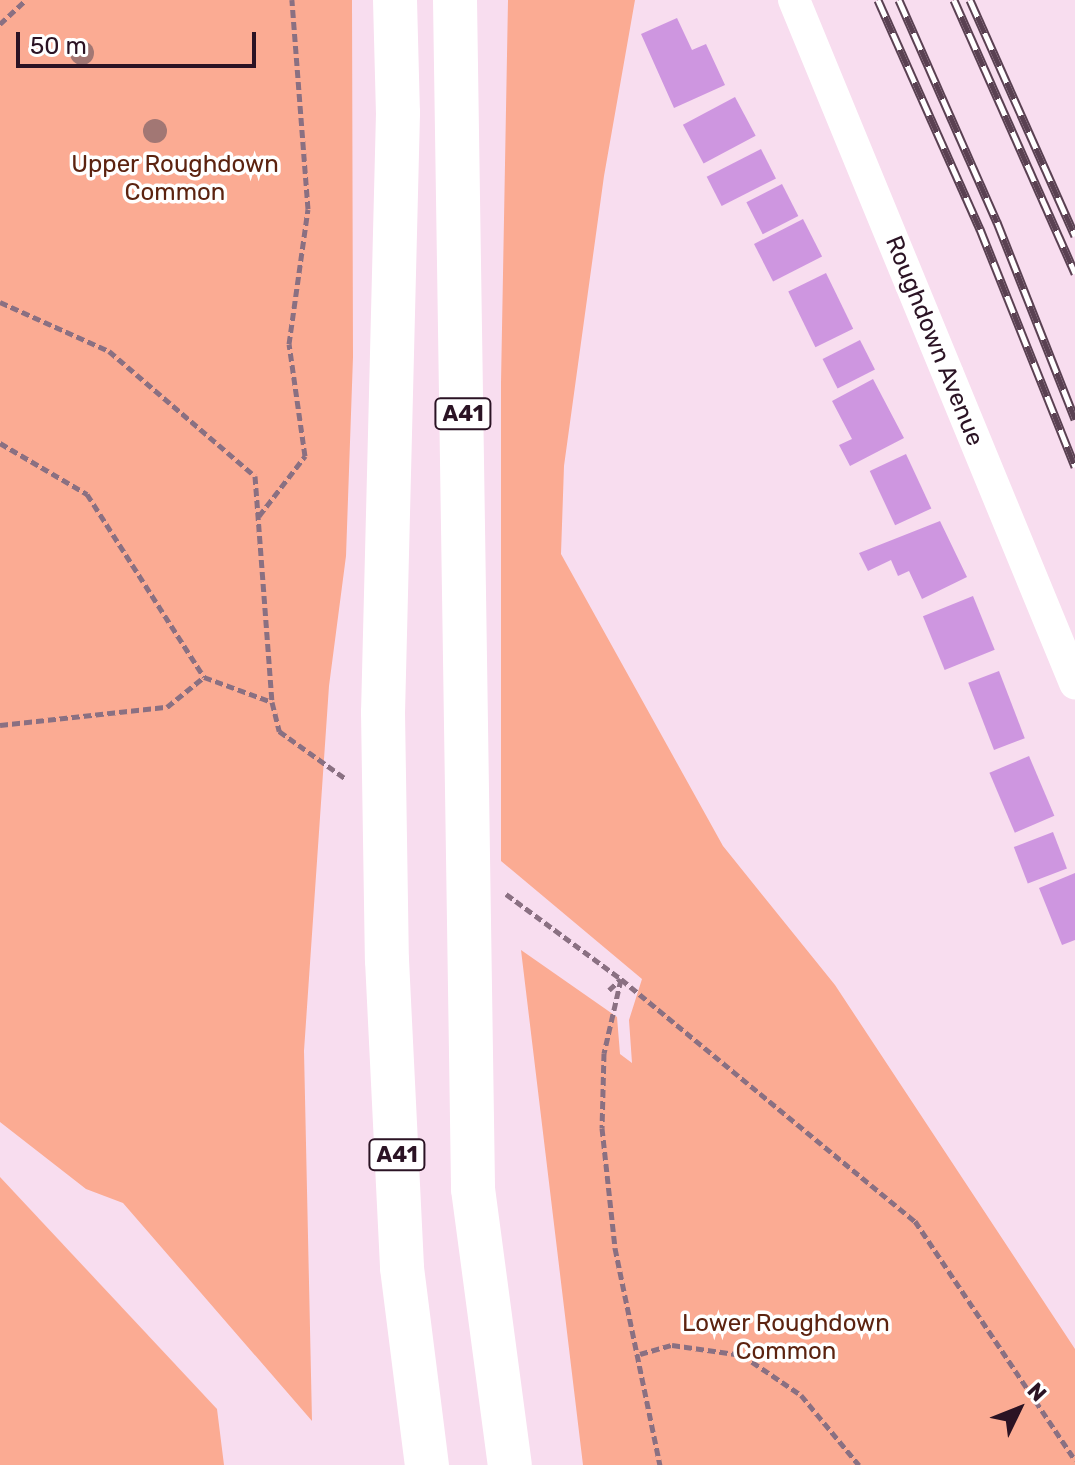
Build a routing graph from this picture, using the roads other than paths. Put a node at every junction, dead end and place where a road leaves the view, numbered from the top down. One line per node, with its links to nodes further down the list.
1 (395, 0): 5 (highway, A41)
2 (455, 0): 6 (highway, A41)
3 (794, 0): 4 (street, Roughdown Avenue)
4 (1075, 683)
5 (427, 1465)
6 (510, 1465)

